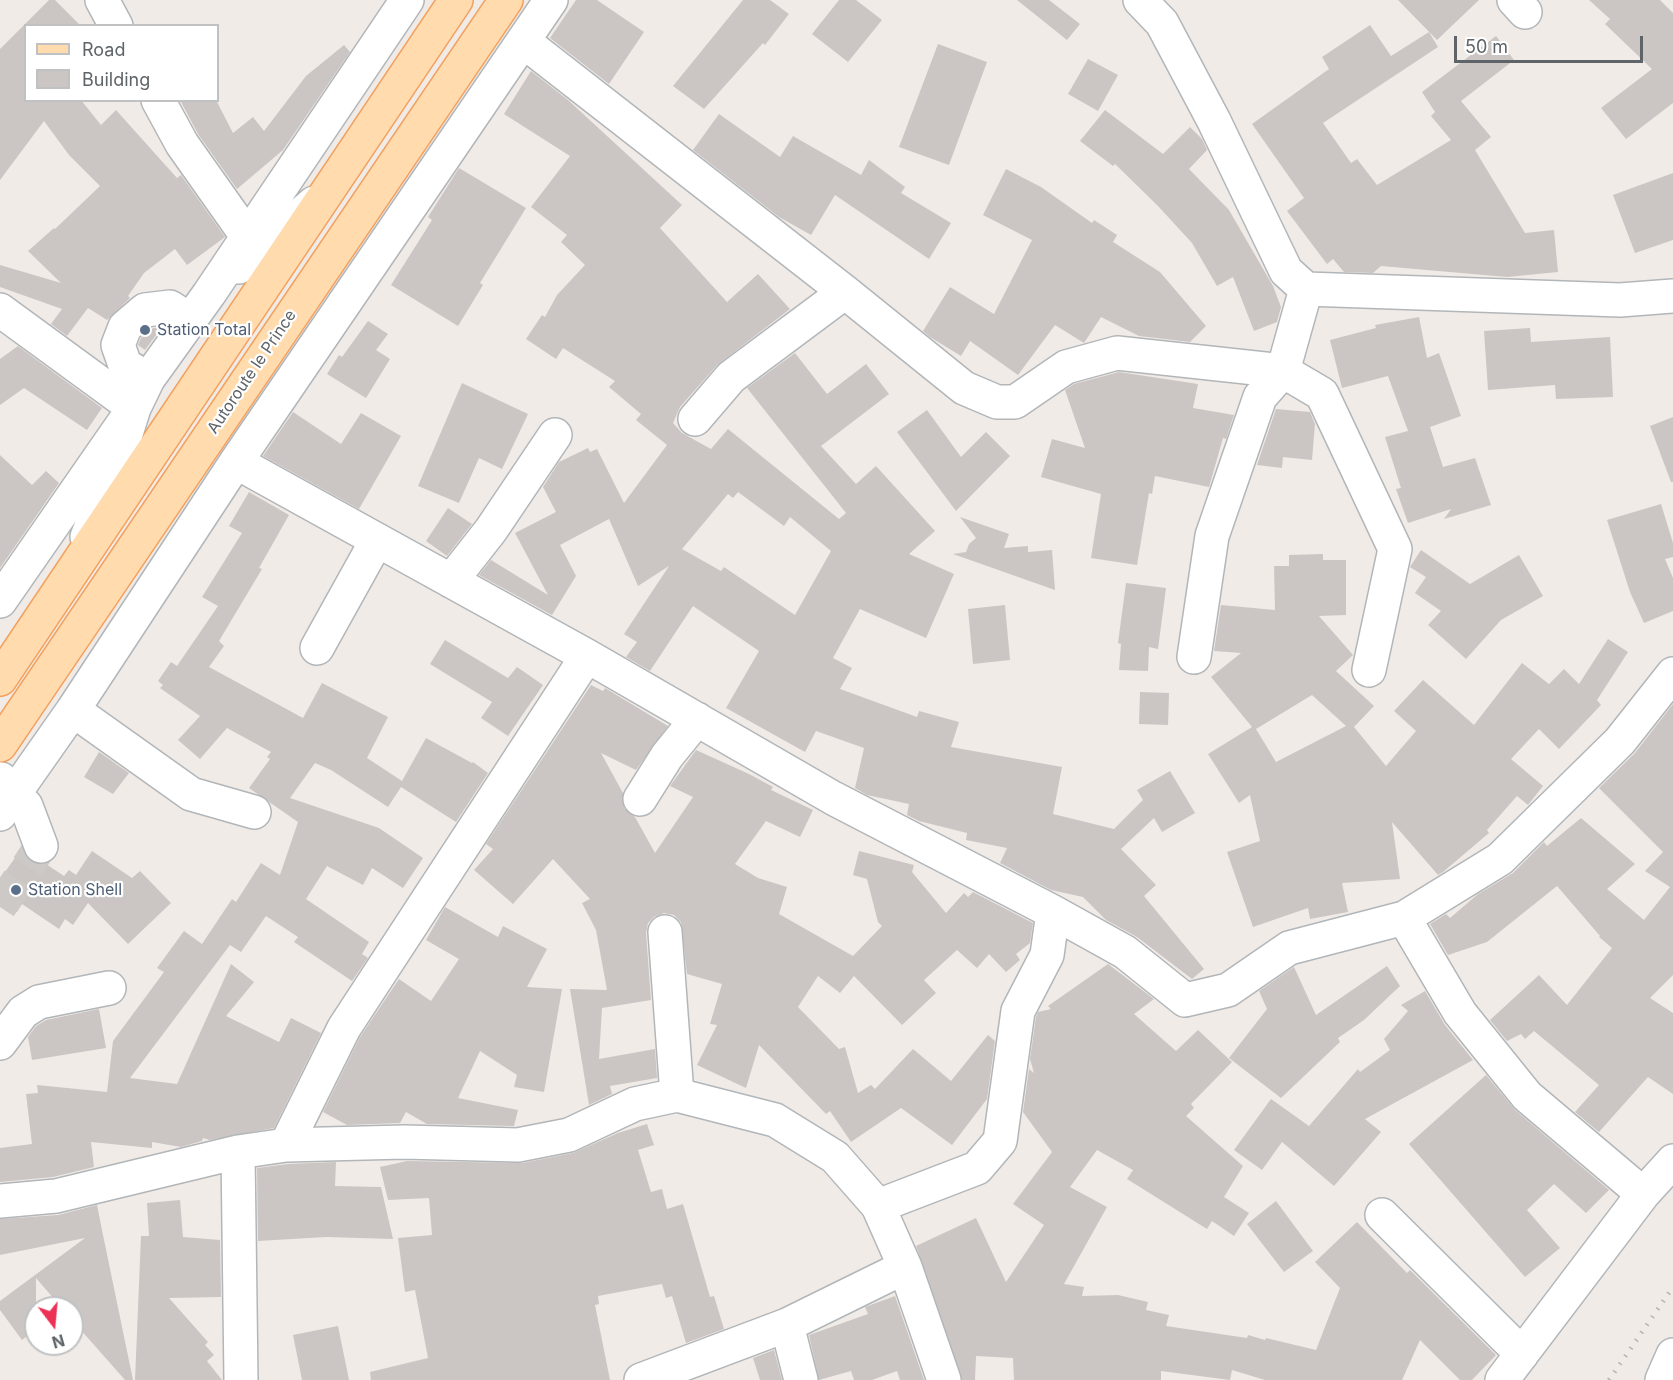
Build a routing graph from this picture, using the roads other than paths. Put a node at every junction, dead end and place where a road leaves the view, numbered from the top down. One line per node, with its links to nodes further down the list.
1 (102, 0): 7 (street)
2 (407, 0): 11 (street)
3 (456, 0): 10 (main road)
4 (506, 0): 35 (main road, Autoroute le Prince)
5 (551, 0): 8 (street)
6 (1140, 0): 12 (street)
7 (115, 24)
8 (523, 41): 13 (street); 22 (street)
9 (159, 102): 11 (street)
10 (327, 192): 14 (street); 24 (main road)
11 (247, 236): 14 (street)
12 (1306, 289): 15 (street); 18 (street)
13 (845, 292): 18 (street); 20 (street)
14 (209, 294): 17 (street)
15 (1673, 296)
16 (0, 310): 19 (street)
17 (190, 320): 19 (street); 19 (street)
18 (1284, 371): 29 (street); 30 (street)
19 (141, 394): 24 (street); 26 (street)
20 (695, 419)
21 (555, 435): 25 (street)
22 (236, 462): 23 (street); 33 (street)
23 (377, 540): 25 (street); 27 (street)
24 (74, 569): 32 (main road)
25 (451, 581): 28 (street)
26 (0, 601)
27 (317, 648)
28 (587, 656): 34 (street); 46 (street)
29 (1194, 657)
30 (1369, 670)
31 (1673, 674): 41 (street)
32 (0, 679)
33 (73, 710): 36 (street); 38 (street)
34 (697, 719): 37 (street); 40 (street)
35 (0, 745)
36 (5, 795): 39 (street)
37 (640, 799)
38 (254, 812)
39 (41, 846)
40 (1053, 912): 41 (street); 51 (street)
41 (1404, 918): 49 (street)
42 (665, 932): 45 (street)
43 (109, 988): 44 (street)
44 (0, 1043)
45 (677, 1095): 46 (street); 51 (street)
46 (286, 1145): 47 (street)
47 (238, 1152): 50 (street); 57 (street)
48 (1673, 1161): 49 (street)
49 (1643, 1194): 55 (street)
50 (0, 1201)
51 (878, 1206): 53 (street)
52 (1382, 1215): 55 (street)
53 (905, 1267): 54 (street); 60 (street)
54 (787, 1326): 58 (street); 59 (street)
55 (1522, 1354): 61 (street)
56 (1673, 1355): 62 (street)
57 (241, 1380)
58 (641, 1380)
59 (801, 1380)
60 (944, 1380)
61 (1502, 1380)
62 (1662, 1380)

